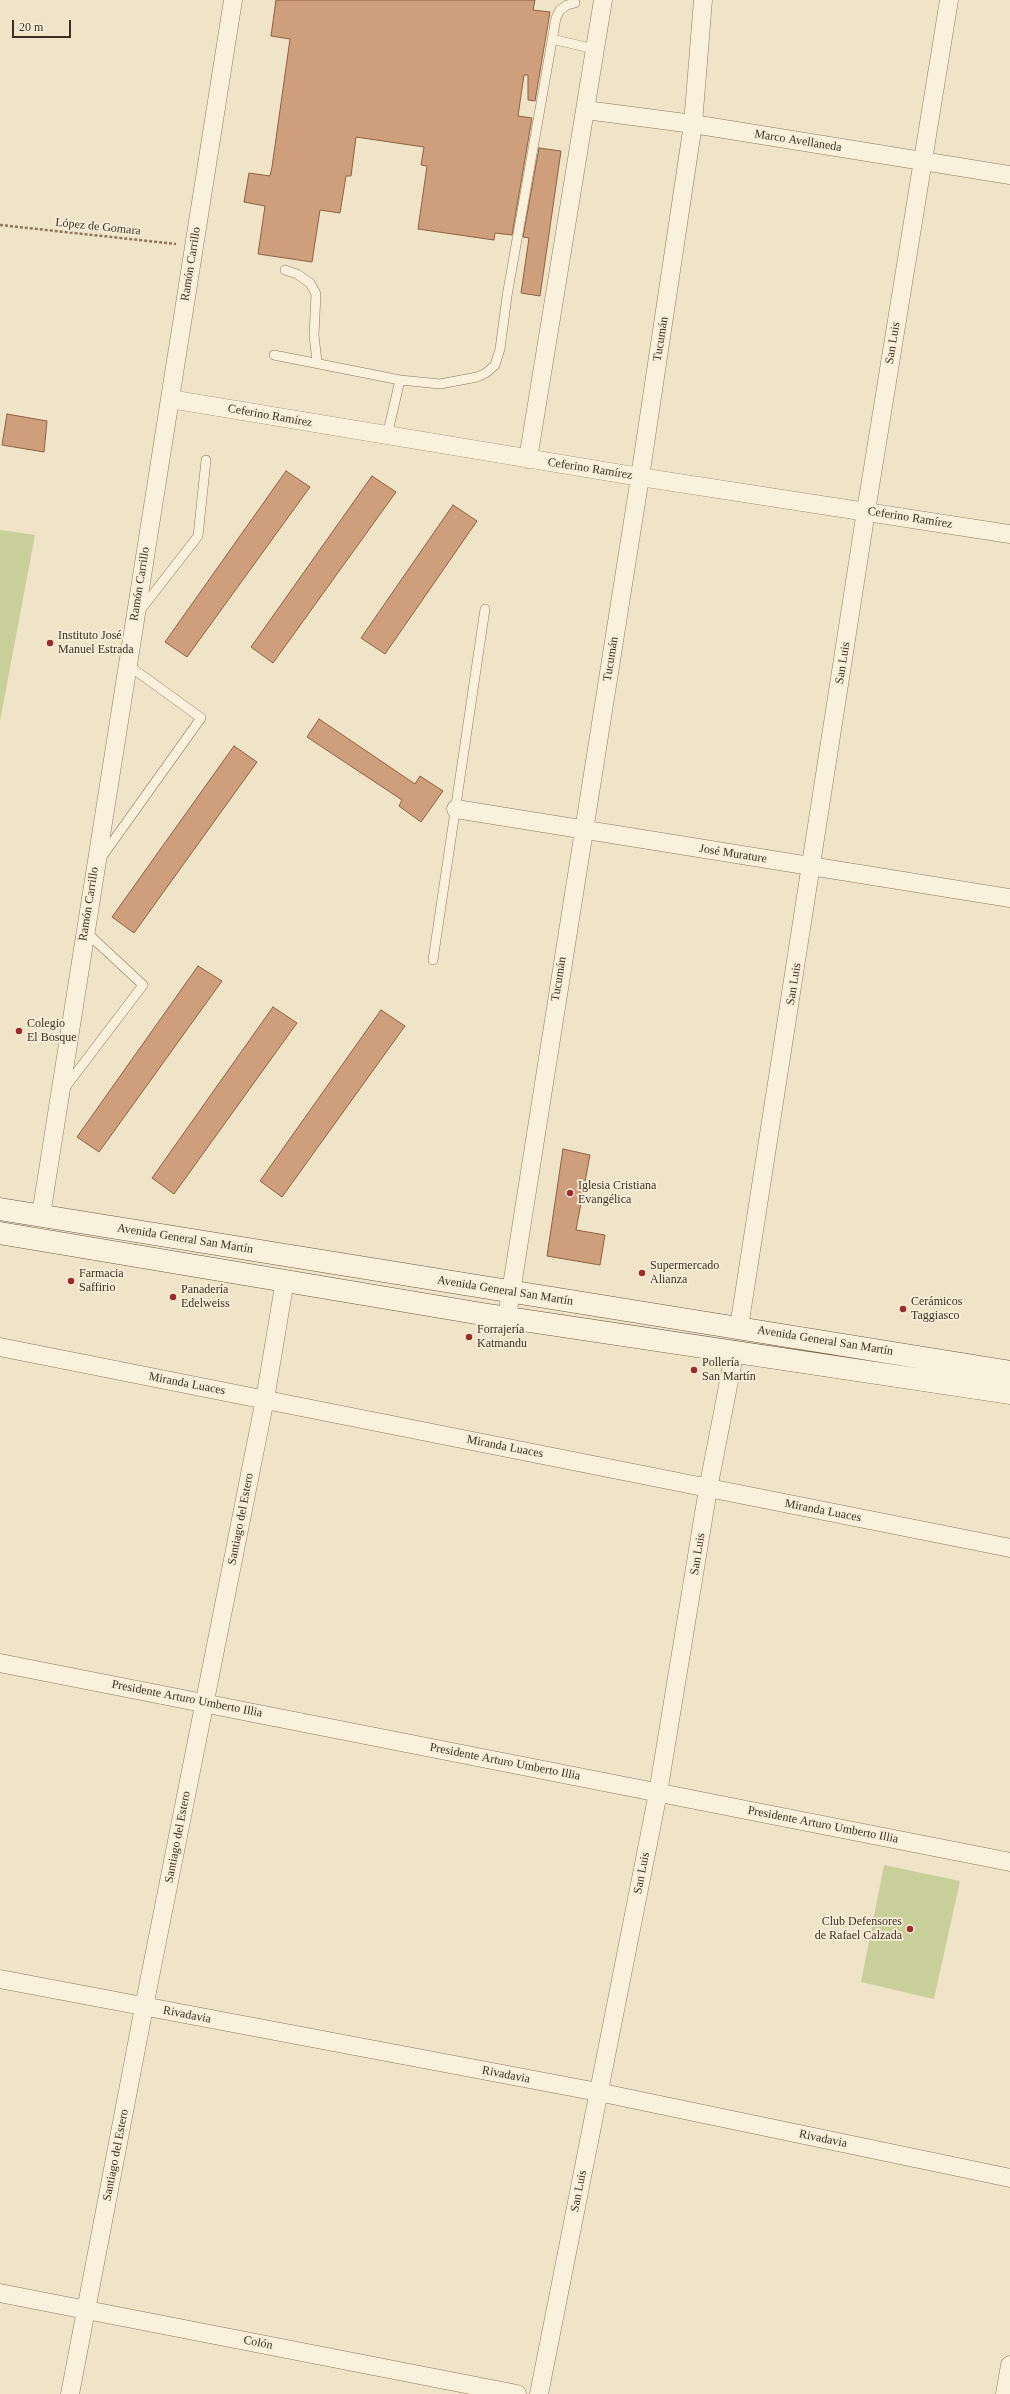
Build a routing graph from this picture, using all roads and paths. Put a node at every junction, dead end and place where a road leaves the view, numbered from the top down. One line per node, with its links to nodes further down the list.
1 (233, 0): 13 (street, Ramón Carrillo)
2 (603, 0): 7 (street)
3 (703, 0): 9 (street, Tucumán)
4 (949, 0): 10 (street, San Luis)
5 (575, 3): 6 (lane)
6 (552, 39): 7 (lane); 17 (lane)
7 (594, 49): 8 (street)
8 (586, 110): 9 (street, Marco Avellaneda); 20 (street)
9 (693, 124): 10 (street, Marco Avellaneda); 22 (street, Tucumán)
10 (922, 162): 11 (street, Marco Avellaneda); 23 (street, San Luis)
11 (1010, 175)
12 (0, 225): 13 (path, López de Gomara)
13 (194, 246): 18 (street, Ramón Carrillo)
14 (285, 270): 16 (lane)
15 (274, 355): 16 (lane)
16 (317, 362): 17 (lane)
17 (400, 380): 19 (lane)
18 (170, 399): 19 (street, Ceferino Ramírez); 26 (street, Ramón Carrillo)
19 (387, 436): 20 (street, Ceferino Ramírez)
20 (528, 459): 22 (street, Ceferino Ramírez)
21 (206, 460): 26 (lane)
22 (640, 478): 23 (street, Ceferino Ramírez); 29 (street, Tucumán)
23 (866, 511): 24 (street, Ceferino Ramírez); 31 (street, San Luis)
24 (1010, 534)
25 (485, 609): 28 (lane)
26 (135, 618): 27 (street, Ramón Carrillo)
27 (128, 665): 30 (street, Ramón Carrillo); 30 (lane)
28 (456, 809): 29 (street, José Murature); 34 (lane)
29 (583, 831): 31 (street, José Murature); 40 (street, Tucumán)
30 (95, 867): 33 (street, Ramón Carrillo)
31 (812, 867): 32 (street, José Murature); 42 (street, San Luis)
32 (1010, 898)
33 (85, 930): 35 (street, Ramón Carrillo); 35 (lane)
34 (433, 960)
35 (60, 1095): 37 (street, Ramón Carrillo)
36 (0, 1209): 37 (main road, Avenida General San Martín)
37 (41, 1215): 40 (main road, Avenida General San Martín)
38 (0, 1233): 39 (main road, Avenida General San Martín)
39 (285, 1280): 41 (main road, Avenida General San Martín); 47 (street, Santiago del Estero)
40 (510, 1291): 41 (street, Tucumán); 42 (main road, Avenida General San Martín)
41 (507, 1317): 44 (main road, Avenida General San Martín)
42 (739, 1327): 45 (main road, Avenida General San Martín)
43 (0, 1347): 47 (street, Miranda Luaces)
44 (734, 1350): 46 (main road, Avenida General San Martín); 48 (street, San Luis)
45 (1010, 1372)
46 (1010, 1393)
47 (265, 1398): 48 (street, Miranda Luaces); 51 (street, Santiago del Estero)
48 (708, 1489): 49 (street, Miranda Luaces); 52 (street, San Luis)
49 (1010, 1548)
50 (0, 1663): 51 (street, Presidente Arturo Umberto Illia)
51 (205, 1702): 52 (street, Presidente Arturo Umberto Illia); 55 (street, Santiago del Estero)
52 (658, 1793): 53 (street, Presidente Arturo Umberto Illia); 56 (street, San Luis)
53 (1010, 1862)
54 (0, 1979): 55 (street, Rivadavia)
55 (144, 2007): 56 (street, Rivadavia); 59 (street, Santiago del Estero)
56 (598, 2092): 57 (street, Rivadavia); 63 (street, San Luis)
57 (1010, 2178)
58 (0, 2293): 59 (street, Colón)
59 (87, 2310): 61 (street, Santiago del Estero); 62 (street, Colón)
60 (1010, 2365): 64 (street)
61 (70, 2394)
62 (517, 2394)
63 (540, 2394)
64 (1005, 2394)

